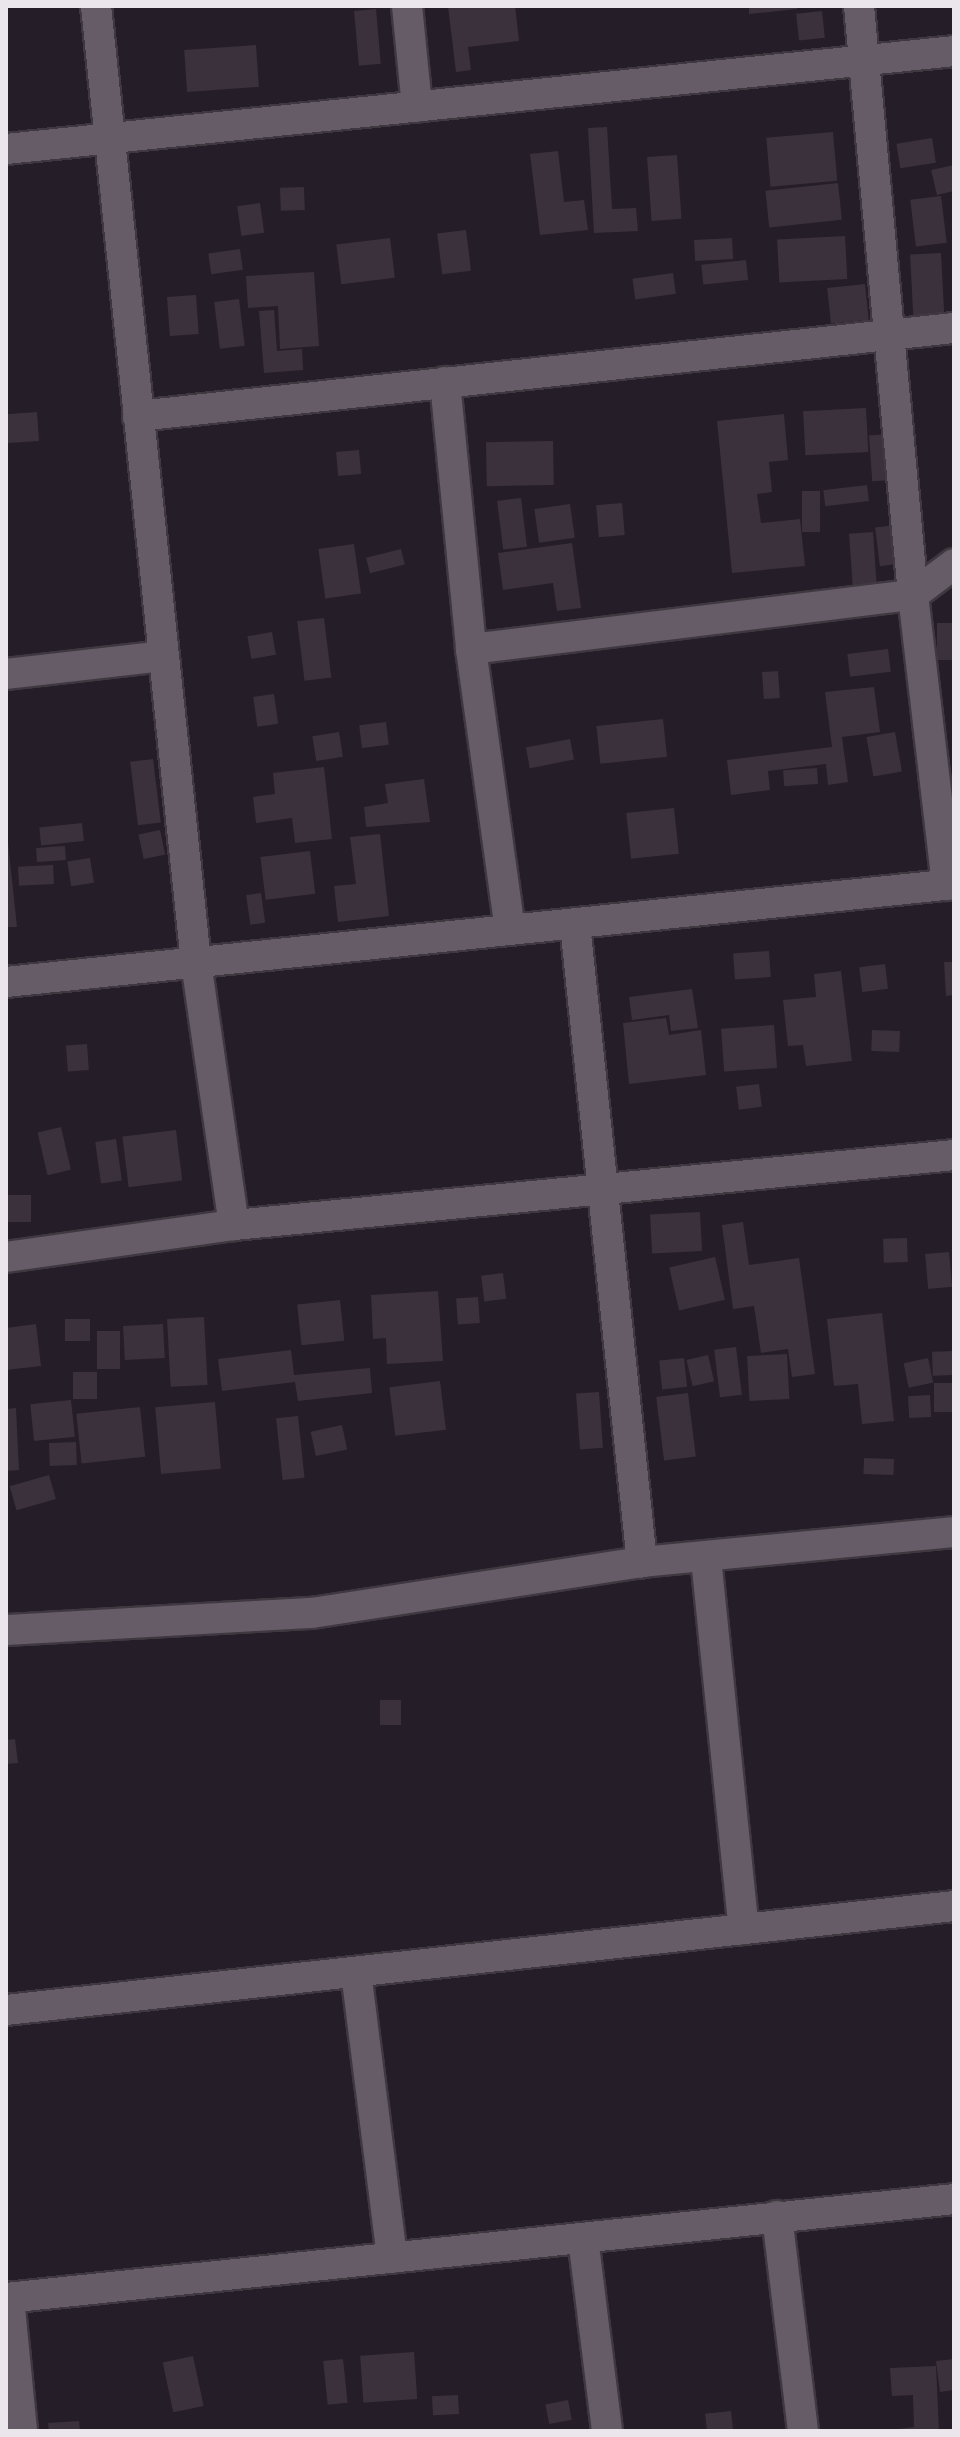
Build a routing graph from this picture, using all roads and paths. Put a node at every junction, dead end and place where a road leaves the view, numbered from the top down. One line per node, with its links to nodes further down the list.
1 (96, 6): 7 (street)
2 (407, 6): 6 (street)
3 (859, 6): 5 (street)
4 (954, 51): 5 (street)
5 (866, 59): 6 (street); 10 (street)
6 (417, 107): 7 (street)
7 (108, 140): 8 (street); 12 (street)
8 (6, 149)
9 (954, 328): 10 (street)
10 (893, 335): 11 (street); 14 (street)
11 (445, 382): 12 (street); 15 (street)
12 (138, 416): 16 (street)
13 (954, 564): 14 (street)
14 (913, 595): 15 (street); 18 (street)
15 (471, 649): 20 (street)
16 (163, 656): 17 (street); 21 (street)
17 (6, 674)
18 (950, 885): 19 (street)
19 (575, 924): 20 (street); 24 (street)
20 (510, 929): 21 (street)
21 (196, 962): 22 (street); 25 (street)
22 (6, 982)
23 (954, 1155): 24 (street)
24 (601, 1187): 25 (street); 29 (street)
25 (234, 1225): 26 (street)
26 (6, 1257)
27 (954, 1532): 28 (street)
28 (706, 1558): 29 (street); 32 (street)
29 (642, 1562): 30 (street)
30 (6, 1630)
31 (954, 1906): 32 (street)
32 (744, 1929): 33 (street)
33 (356, 1972): 34 (street); 38 (street)
34 (6, 2010)
35 (954, 2199): 36 (street)
36 (777, 2216): 37 (street); 42 (street)
37 (583, 2238): 38 (street); 41 (street)
38 (392, 2258): 39 (street)
39 (7, 2298): 40 (street)
40 (22, 2431)
41 (607, 2431)
42 (803, 2431)

